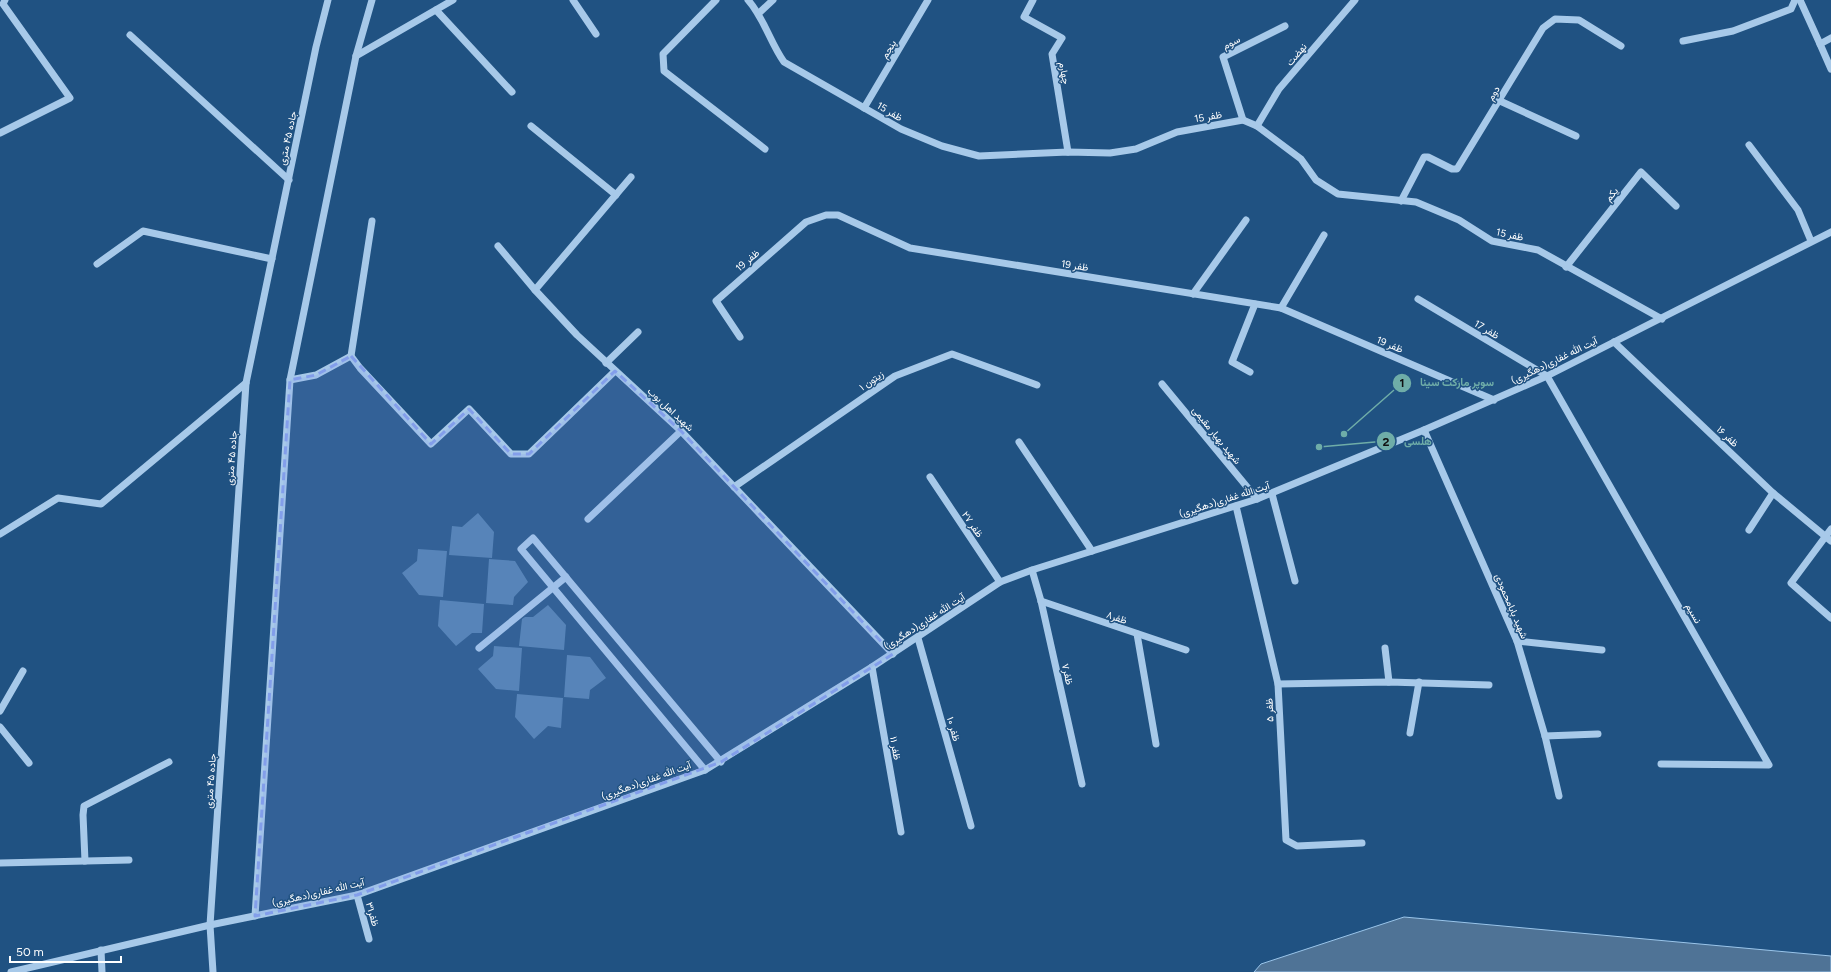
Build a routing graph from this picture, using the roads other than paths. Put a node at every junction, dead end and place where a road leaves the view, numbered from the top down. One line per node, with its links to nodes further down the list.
1 (5, 0): 31 (street)
2 (328, 0): 37 (street, جاده ۴۵ متری)
3 (372, 0): 23 (street)
4 (453, 0): 14 (street)
5 (573, 0): 18 (street)
6 (716, 0): 34 (street)
7 (748, 0): 15 (street, ظفر 15)
8 (773, 0): 15 (street)
9 (928, 0): 27 (street, پنجم)
10 (1033, 0): 35 (street, چهارم)
11 (1795, 0): 20 (street)
12 (1800, 0): 21 (street)
13 (1352, 1): 30 (street, نهضت)
14 (436, 10): 23 (street); 25 (street)
15 (759, 13): 27 (street, ظفر 15)
16 (1285, 26): 28 (street, سوم)
17 (130, 34): 37 (street)
18 (596, 34)
19 (1831, 38): 21 (street)
20 (1684, 41)
21 (1820, 44): 24 (street)
22 (1621, 46): 26 (street, دوم)
23 (356, 56): 64 (street)
24 (1831, 69)
25 (512, 92)
26 (1500, 101): 32 (street); 39 (street, دوم)
27 (864, 108): 35 (street, ظفر 15)
28 (1243, 120): 30 (street, ظفر 15); 35 (street, ظفر 15)
29 (531, 126): 38 (street)
30 (1257, 126): 39 (street, ظفر 15)
31 (0, 133)
32 (1576, 136)
33 (1748, 145): 45 (street)
34 (765, 149)
35 (1068, 152)
36 (631, 177): 38 (street)
37 (289, 180): 47 (street, جاده ۴۵ متری)
38 (616, 195): 50 (street)
39 (1401, 201): 49 (street, ظفر 15)
40 (1676, 206): 49 (street, یکم)
41 (1246, 220): 51 (street)
42 (372, 221): 59 (street)
43 (1831, 232): 45 (street, آیت الله غفاری(دهگیری))
44 (1324, 235): 54 (street)
45 (1811, 241): 55 (street, آیت الله غفاری(دهگیری))
46 (498, 246): 50 (street, شهید اهل بوب)
47 (272, 259): 48 (street); 65 (street, جاده ۴۵ متری)
48 (97, 264)
49 (1566, 267): 55 (street, ظفر 15)
50 (535, 290): 60 (street, شهید اهل بوب)
51 (1193, 294): 53 (street, ظفر 19); 57 (street, ظفر 19)
52 (1418, 299): 63 (street, ظفر 17)
53 (1255, 304): 54 (street, ظفر 19); 62 (street)
54 (1281, 308): 68 (street, ظفر 19)
55 (1662, 319): 58 (street, آیت الله غفاری(دهگیری))
56 (638, 332): 60 (street)
57 (740, 337)
58 (1614, 342): 63 (street, آیت الله غفاری(دهگیری)); 75 (street, ظفر ۱۶)
59 (351, 356): 61 (street); 64 (street)
60 (606, 363): 61 (street, شهید اهل بوب)
61 (614, 371): 70 (street, شهید اهل بوب)
62 (1250, 372)
63 (1547, 376): 68 (street, آیت الله غفاری(دهگیری)); 114 (street, نسیم)
64 (290, 380): 125 (street)
65 (246, 383): 81 (street); 126 (street, جاده ۴۵ متری)
66 (1162, 384): 76 (street, شهید بهیار مقیمی)
67 (1037, 385): 73 (street, زیتون ۱)
68 (1494, 400): 69 (street, آیت الله غفاری(دهگیری))
69 (1424, 430): 74 (street, آیت الله غفاری(دهگیری)); 93 (street, شهید بابامحمودی)
70 (681, 431): 73 (street, شهید اهل بوب); 78 (street)
71 (1019, 442): 83 (street)
72 (930, 477): 87 (street, ظفر ۲۷)
73 (734, 487): 98 (street, شهید اهل بوب)
74 (1272, 494): 76 (street, آیت الله غفاری(دهگیری)); 86 (street)
75 (1773, 494): 80 (street); 82 (street, ظفر ۱۶)
76 (1257, 499): 77 (street, آیت الله غفاری(دهگیری))
77 (1236, 506): 83 (street, آیت الله غفاری(دهگیری)); 103 (street, ظفر ۵)
78 (588, 519)
79 (1831, 529): 82 (street)
80 (1749, 530)
81 (0, 534)
82 (1828, 539): 90 (street)
83 (1092, 551): 84 (street, آیت الله غفاری(دهگیری))
84 (1032, 570): 87 (street, آیت الله غفاری(دهگیری)); 89 (street, ظفر۷)
85 (566, 577): 88 (street); 88 (street); 112 (street)
86 (1295, 581)
87 (1000, 582): 92 (street, آیت الله غفاری(دهگیری))
88 (554, 587): 94 (street); 115 (street)
89 (1041, 601): 91 (street, ظفر۸); 116 (street, ظفر۷)
90 (1831, 618)
91 (1137, 634): 96 (street, ظفر۸); 110 (street)
92 (918, 638): 98 (street, آیت الله غفاری(دهگیری)); 118 (street, ظفر ۱۰)
93 (1517, 641): 97 (street); 109 (street, شهید بابامحمودی)
94 (479, 648)
95 (1385, 648): 101 (street)
96 (1186, 650)
97 (1602, 650)
98 (893, 654): 99 (street, آیت الله غفاری(دهگیری))
99 (872, 668): 112 (street, آیت الله غفاری(دهگیری)); 119 (street, ظفر ۱۱)
100 (22, 671): 105 (street)
101 (1389, 682): 102 (street); 103 (street)
102 (1419, 682): 104 (street); 107 (street)
103 (1278, 684): 120 (street, ظفر ۵)
104 (1489, 684)
105 (0, 711)
106 (0, 727): 113 (street)
107 (1410, 733)
108 (1598, 734): 109 (street)
109 (1545, 736): 117 (street, شهید بابامحمودی)
110 (1156, 744)
111 (169, 762): 122 (street)
112 (721, 762): 115 (street, آیت الله غفاری(دهگیری))
113 (29, 763)
114 (1661, 764)
115 (706, 770): 124 (street, آیت الله غفاری(دهگیری))
116 (1082, 784)
117 (1559, 796)
118 (971, 826)
119 (901, 832)
120 (1362, 843)
121 (129, 860): 122 (street)
122 (85, 861): 123 (street)
123 (0, 863)
124 (357, 895): 125 (street, آیت الله غفاری(دهگیری)); 127 (street, ظفر۳۱)
125 (255, 916): 126 (street, آیت الله غفاری(دهگیری))
126 (210, 925): 128 (street, آیت الله غفاری(دهگیری)); 131 (street, جاده ۴۵ متری)
127 (369, 939)
128 (101, 950): 129 (street, آیت الله غفاری(دهگیری)); 130 (street)
129 (11, 972)
130 (102, 972)
131 (213, 972)

